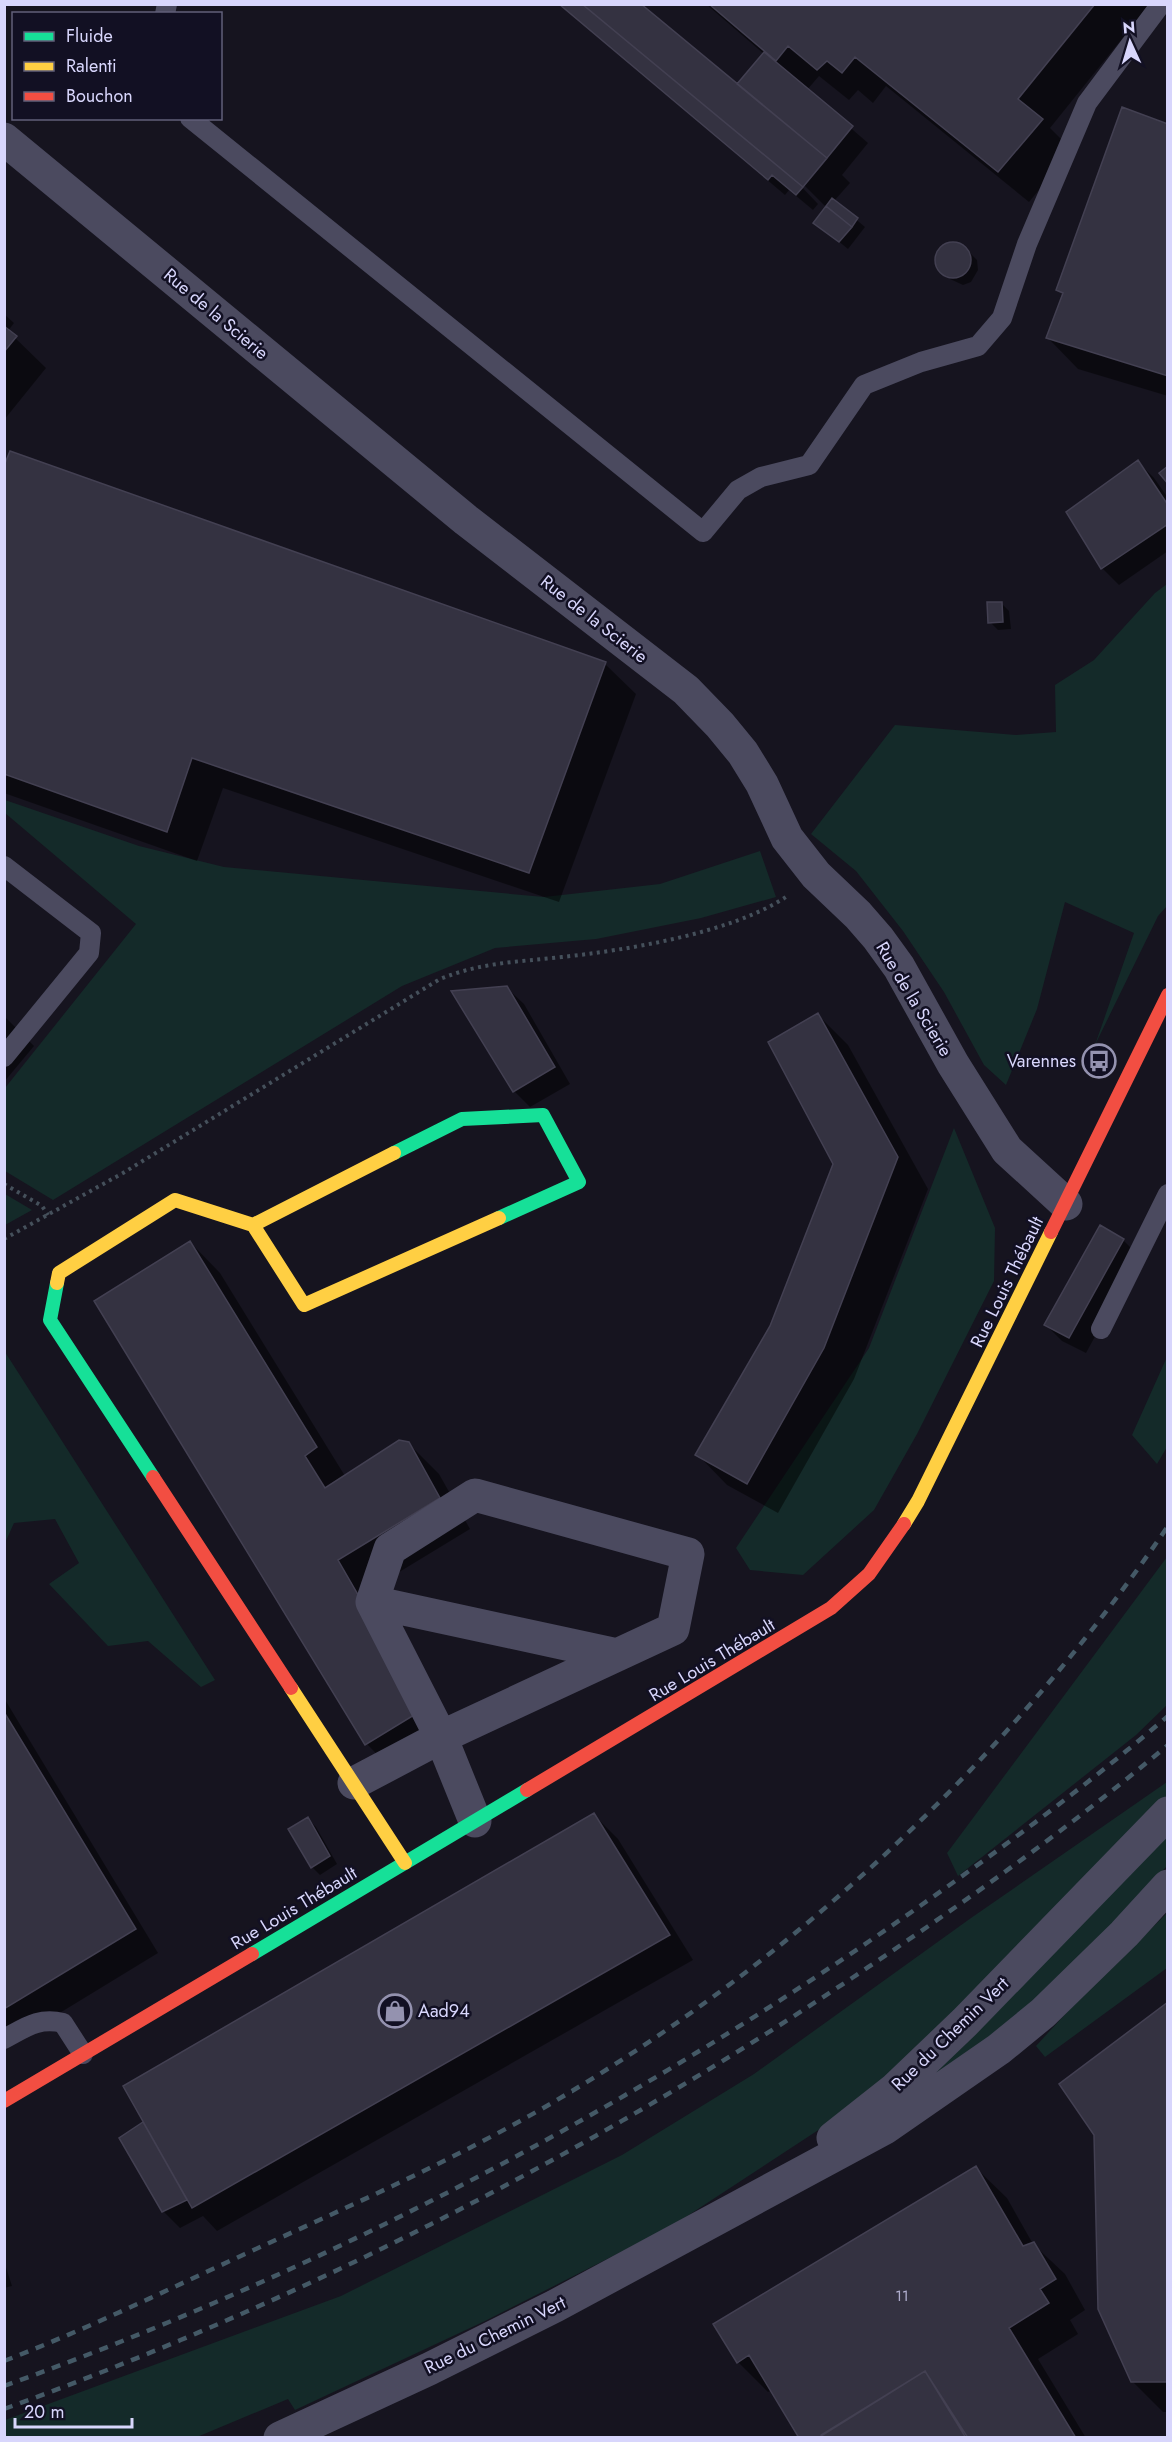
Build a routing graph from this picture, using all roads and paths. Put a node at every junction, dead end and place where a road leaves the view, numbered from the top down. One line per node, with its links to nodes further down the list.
1 (1161, 4): 2 (lane)
2 (192, 120)
3 (4, 139): 5 (street, Rue de la Scierie)
4 (4, 866): 7 (lane)
5 (816, 875): 10 (street, Rue de la Scierie); 11 (path)
6 (1167, 995): 10 (street, Rue Louis Thébault)
7 (4, 1058)
8 (4, 1184): 11 (path)
9 (1167, 1194): 14 (lane)
10 (1066, 1204): 20 (street, Rue Louis Thébault)
11 (48, 1215): 13 (path)
12 (253, 1225): 12 (street); 18 (street)
13 (4, 1239)
14 (1101, 1329)
15 (372, 1602): 16 (street); 16 (street); 17 (street)
16 (617, 1655): 17 (street)
17 (441, 1737): 18 (street); 20 (street)
18 (354, 1783): 21 (street)
19 (1167, 1814): 26 (street, Rue du Chemin Vert)
20 (476, 1821): 21 (street, Rue Louis Thébault)
21 (405, 1863): 24 (street, Rue Louis Thébault)
22 (1167, 1886): 26 (street, Rue du Chemin Vert)
23 (4, 2039): 24 (lane)
24 (83, 2054): 25 (street, Rue Louis Thébault)
25 (4, 2101)
26 (706, 2224): 27 (street, Rue du Chemin Vert)
27 (280, 2438)

